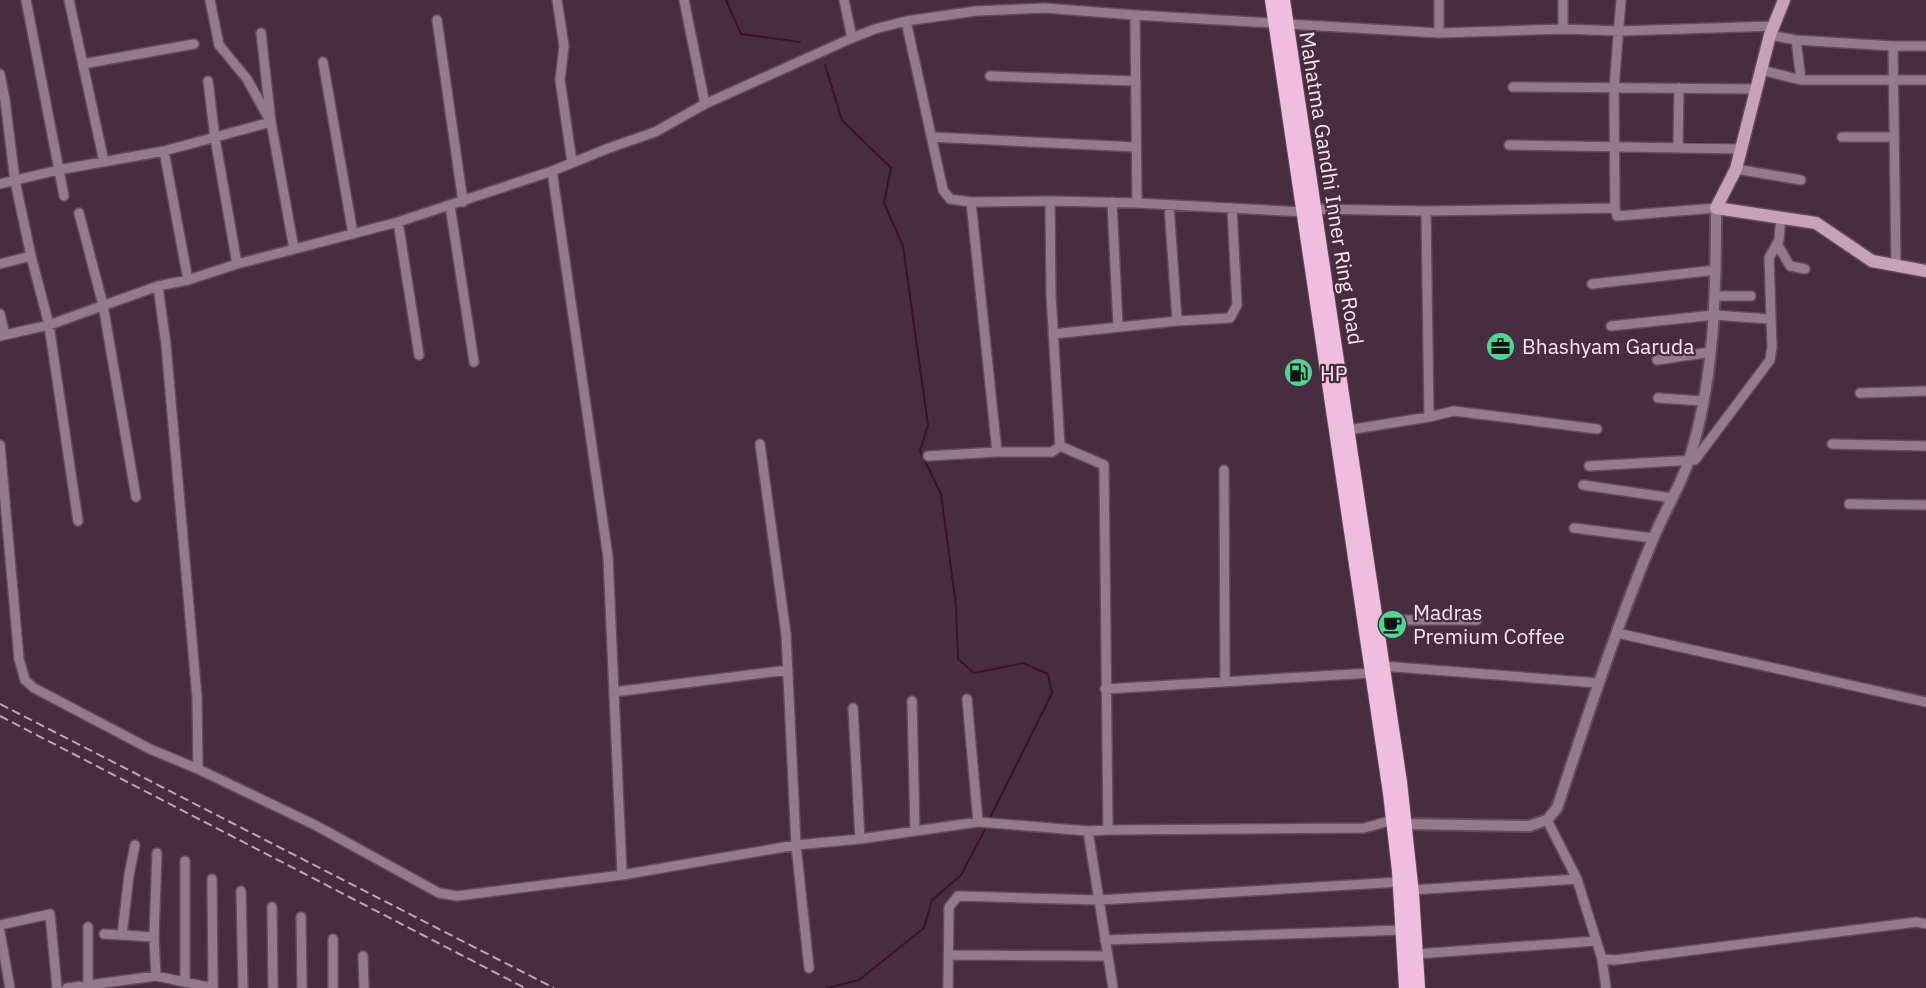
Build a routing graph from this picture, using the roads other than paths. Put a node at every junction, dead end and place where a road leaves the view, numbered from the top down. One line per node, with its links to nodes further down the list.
1 (26, 0): 57 (street)
2 (69, 0): 29 (street)
3 (210, 0): 43 (street)
4 (557, 0): 55 (street)
5 (684, 0): 42 (street)
6 (844, 0): 23 (street)
7 (1272, 0): 17 (main road, Mahatma Gandhi Inner Ring Road)
8 (1283, 0): 17 (main road, Mahatma Gandhi Inner Ring Road)
9 (1438, 0): 22 (street)
10 (1563, 0): 18 (street)
11 (1621, 0): 19 (street)
12 (1784, 0): 20 (main road)
13 (1043, 4): 14 (street); 16 (street)
14 (1135, 15): 17 (street); 35 (street)
15 (437, 20): 64 (street)
16 (906, 21): 23 (street); 44 (street)
17 (1281, 23): 22 (street); 73 (main road, Mahatma Gandhi Inner Ring Road)
18 (1563, 29): 19 (street); 22 (street)
19 (1620, 31): 20 (street); 39 (street)
20 (1772, 31): 24 (street); 30 (main road)
21 (261, 33): 43 (street)
22 (1439, 33)
23 (852, 38): 42 (street)
24 (1796, 39): 26 (street); 36 (street)
25 (194, 44): 29 (street)
26 (1893, 46): 27 (street); 37 (street)
27 (1926, 46)
28 (323, 63): 78 (street)
29 (83, 64): 54 (street)
30 (1761, 70): 36 (street); 41 (main road)
31 (0, 74): 60 (street)
32 (990, 76): 35 (street)
33 (1926, 80): 37 (street)
34 (208, 81): 47 (street)
35 (1136, 81): 50 (street)
36 (1801, 81): 37 (street)
37 (1894, 81): 46 (street)
38 (1513, 87): 39 (street)
39 (1614, 88): 40 (street); 49 (street)
40 (1679, 88): 41 (street); 51 (street)
41 (1756, 89): 52 (main road)
42 (705, 104): 55 (street)
43 (271, 122): 47 (street); 80 (street)
44 (932, 137): 50 (street); 65 (street)
45 (1842, 137): 46 (street)
46 (1894, 137): 84 (street)
47 (215, 138): 53 (street); 83 (street)
48 (1509, 145): 49 (street)
49 (1614, 146): 51 (street); 71 (street)
50 (1137, 147): 67 (street)
51 (1678, 147): 52 (street)
52 (1741, 149): 56 (main road)
53 (164, 151): 54 (street); 88 (street)
54 (104, 162): 57 (street)
55 (572, 162): 58 (street)
56 (1736, 169): 59 (street); 72 (main road)
57 (58, 170): 60 (street); 62 (street)
58 (552, 171): 64 (street); 140 (street)
59 (1801, 180)
60 (15, 181): 61 (street); 81 (street)
61 (0, 184)
62 (64, 196)
63 (1050, 201): 65 (street); 66 (street); 101 (street)
64 (463, 202): 69 (street)
65 (970, 202): 119 (street)
66 (1112, 202): 67 (street); 100 (street)
67 (1137, 203): 68 (street)
68 (1169, 205): 70 (street); 97 (street)
69 (450, 206): 77 (street); 106 (street)
70 (1232, 208): 73 (street); 97 (street)
71 (1615, 208): 72 (street); 74 (street)
72 (1716, 208): 76 (main road); 86 (street)
73 (1309, 210): 74 (street); 113 (main road, Mahatma Gandhi Inner Ring Road); 135 (main road, Mahatma Gandhi Inner Ring Road)
74 (1426, 211): 111 (street)
75 (79, 213): 93 (street)
76 (1781, 217): 79 (street); 84 (main road)
77 (398, 222): 78 (street); 104 (street)
78 (353, 234): 80 (street)
79 (1777, 244): 85 (street); 96 (street)
80 (294, 249): 83 (street)
81 (31, 256): 82 (street); 98 (street)
82 (0, 264)
83 (237, 264): 88 (street)
84 (1896, 266): 87 (main road)
85 (1805, 269)
86 (1716, 270): 89 (street); 91 (street)
87 (1926, 271)
88 (188, 280): 90 (street)
89 (1592, 284)
90 (158, 286): 93 (street); 145 (street)
91 (1715, 296): 92 (street); 95 (street)
92 (1751, 296)
93 (104, 305): 98 (street); 125 (street)
94 (0, 314): 102 (street)
95 (1714, 315): 96 (street); 99 (street); 103 (street)
96 (1769, 319): 121 (street)
97 (1177, 321): 100 (street)
98 (49, 325): 102 (street); 129 (street)
99 (1611, 326)
100 (1118, 327): 101 (street)
101 (1053, 334): 117 (street)
102 (2, 336)
103 (1711, 352): 105 (street); 110 (street)
104 (419, 355)
105 (1656, 360)
106 (474, 362)
107 (1926, 391): 108 (street)
108 (1860, 393)
109 (1658, 398): 110 (street)
110 (1703, 401): 121 (street)
111 (1429, 417): 112 (street); 113 (street)
112 (1597, 429)
113 (1348, 430): 132 (main road, Mahatma Gandhi Inner Ring Road)
114 (760, 444): 136 (street)
115 (1832, 444): 118 (street)
116 (0, 445): 145 (street)
117 (1060, 446): 119 (street); 139 (street)
118 (1926, 446)
119 (997, 452): 120 (street)
120 (928, 456)
121 (1689, 461): 122 (street); 126 (street)
122 (1589, 466)
123 (1224, 470): 137 (street)
124 (1583, 485): 126 (street)
125 (136, 497)
126 (1672, 498): 131 (street)
127 (1849, 504): 128 (street)
128 (1926, 505)
129 (78, 521)
130 (1574, 528): 131 (street)
131 (1653, 538): 134 (street)
132 (1376, 620): 133 (street); 135 (main road, Mahatma Gandhi Inner Ring Road)
133 (1477, 620)
134 (1617, 633): 138 (street); 143 (street)
135 (1376, 669): 137 (street); 138 (street); 148 (main road, Mahatma Gandhi Inner Ring Road)
136 (788, 670): 140 (street); 154 (street)
137 (1224, 681): 139 (street)
138 (1598, 683): 146 (street)
139 (1105, 689): 149 (street)
140 (614, 692): 157 (street)
141 (967, 699): 147 (street)
142 (912, 701): 150 (street)
143 (1926, 702)
144 (853, 708): 152 (street)
145 (198, 769): 157 (street)
146 (1547, 820): 148 (street); 159 (street)
147 (981, 822): 150 (street); 151 (street)
148 (1399, 822): 149 (street); 160 (main road, Mahatma Gandhi Inner Ring Road)
149 (1108, 830): 151 (street)
150 (915, 831): 152 (street)
151 (1088, 831): 162 (street)
152 (860, 839): 154 (street)
153 (135, 845): 171 (street)
154 (796, 845): 157 (street); 181 (street)
155 (157, 853): 172 (street)
156 (185, 861): 183 (street)
157 (622, 875)
158 (212, 879): 188 (street)
159 (1577, 879): 160 (street); 175 (street)
160 (1406, 886): 162 (street); 168 (main road, Mahatma Gandhi Inner Ring Road); 176 (main road, Mahatma Gandhi Inner Ring Road)
161 (241, 891): 189 (street)
162 (1099, 900): 174 (street); 178 (street)
163 (272, 906): 190 (street)
164 (301, 917): 191 (street)
165 (0, 924): 186 (street)
166 (1926, 924): 180 (street)
167 (88, 927): 184 (street)
168 (1403, 930): 174 (street); 196 (main road, Mahatma Gandhi Inner Ring Road)
169 (0, 932): 185 (street)
170 (105, 934): 171 (street)
171 (122, 935): 172 (street)
172 (154, 937): 182 (street)
173 (333, 939): 192 (street)
174 (1105, 940): 179 (street)
175 (1596, 941): 176 (street); 180 (street)
176 (1416, 954): 197 (main road, Mahatma Gandhi Inner Ring Road)
177 (363, 956): 193 (street)
178 (949, 956): 179 (street); 194 (street)
179 (1107, 956): 195 (street)
180 (1602, 959): 198 (street)
181 (810, 968)
182 (156, 976): 183 (street); 184 (street)
183 (185, 982): 188 (street)
184 (88, 987): 187 (street)
185 (10, 988)
186 (57, 988)
187 (67, 988)
188 (209, 988)
189 (243, 988)
190 (273, 988)
191 (302, 988)
192 (333, 988)
193 (364, 988)
194 (948, 988)
195 (1113, 988)
196 (1406, 988)
197 (1418, 988)
198 (1606, 988)

